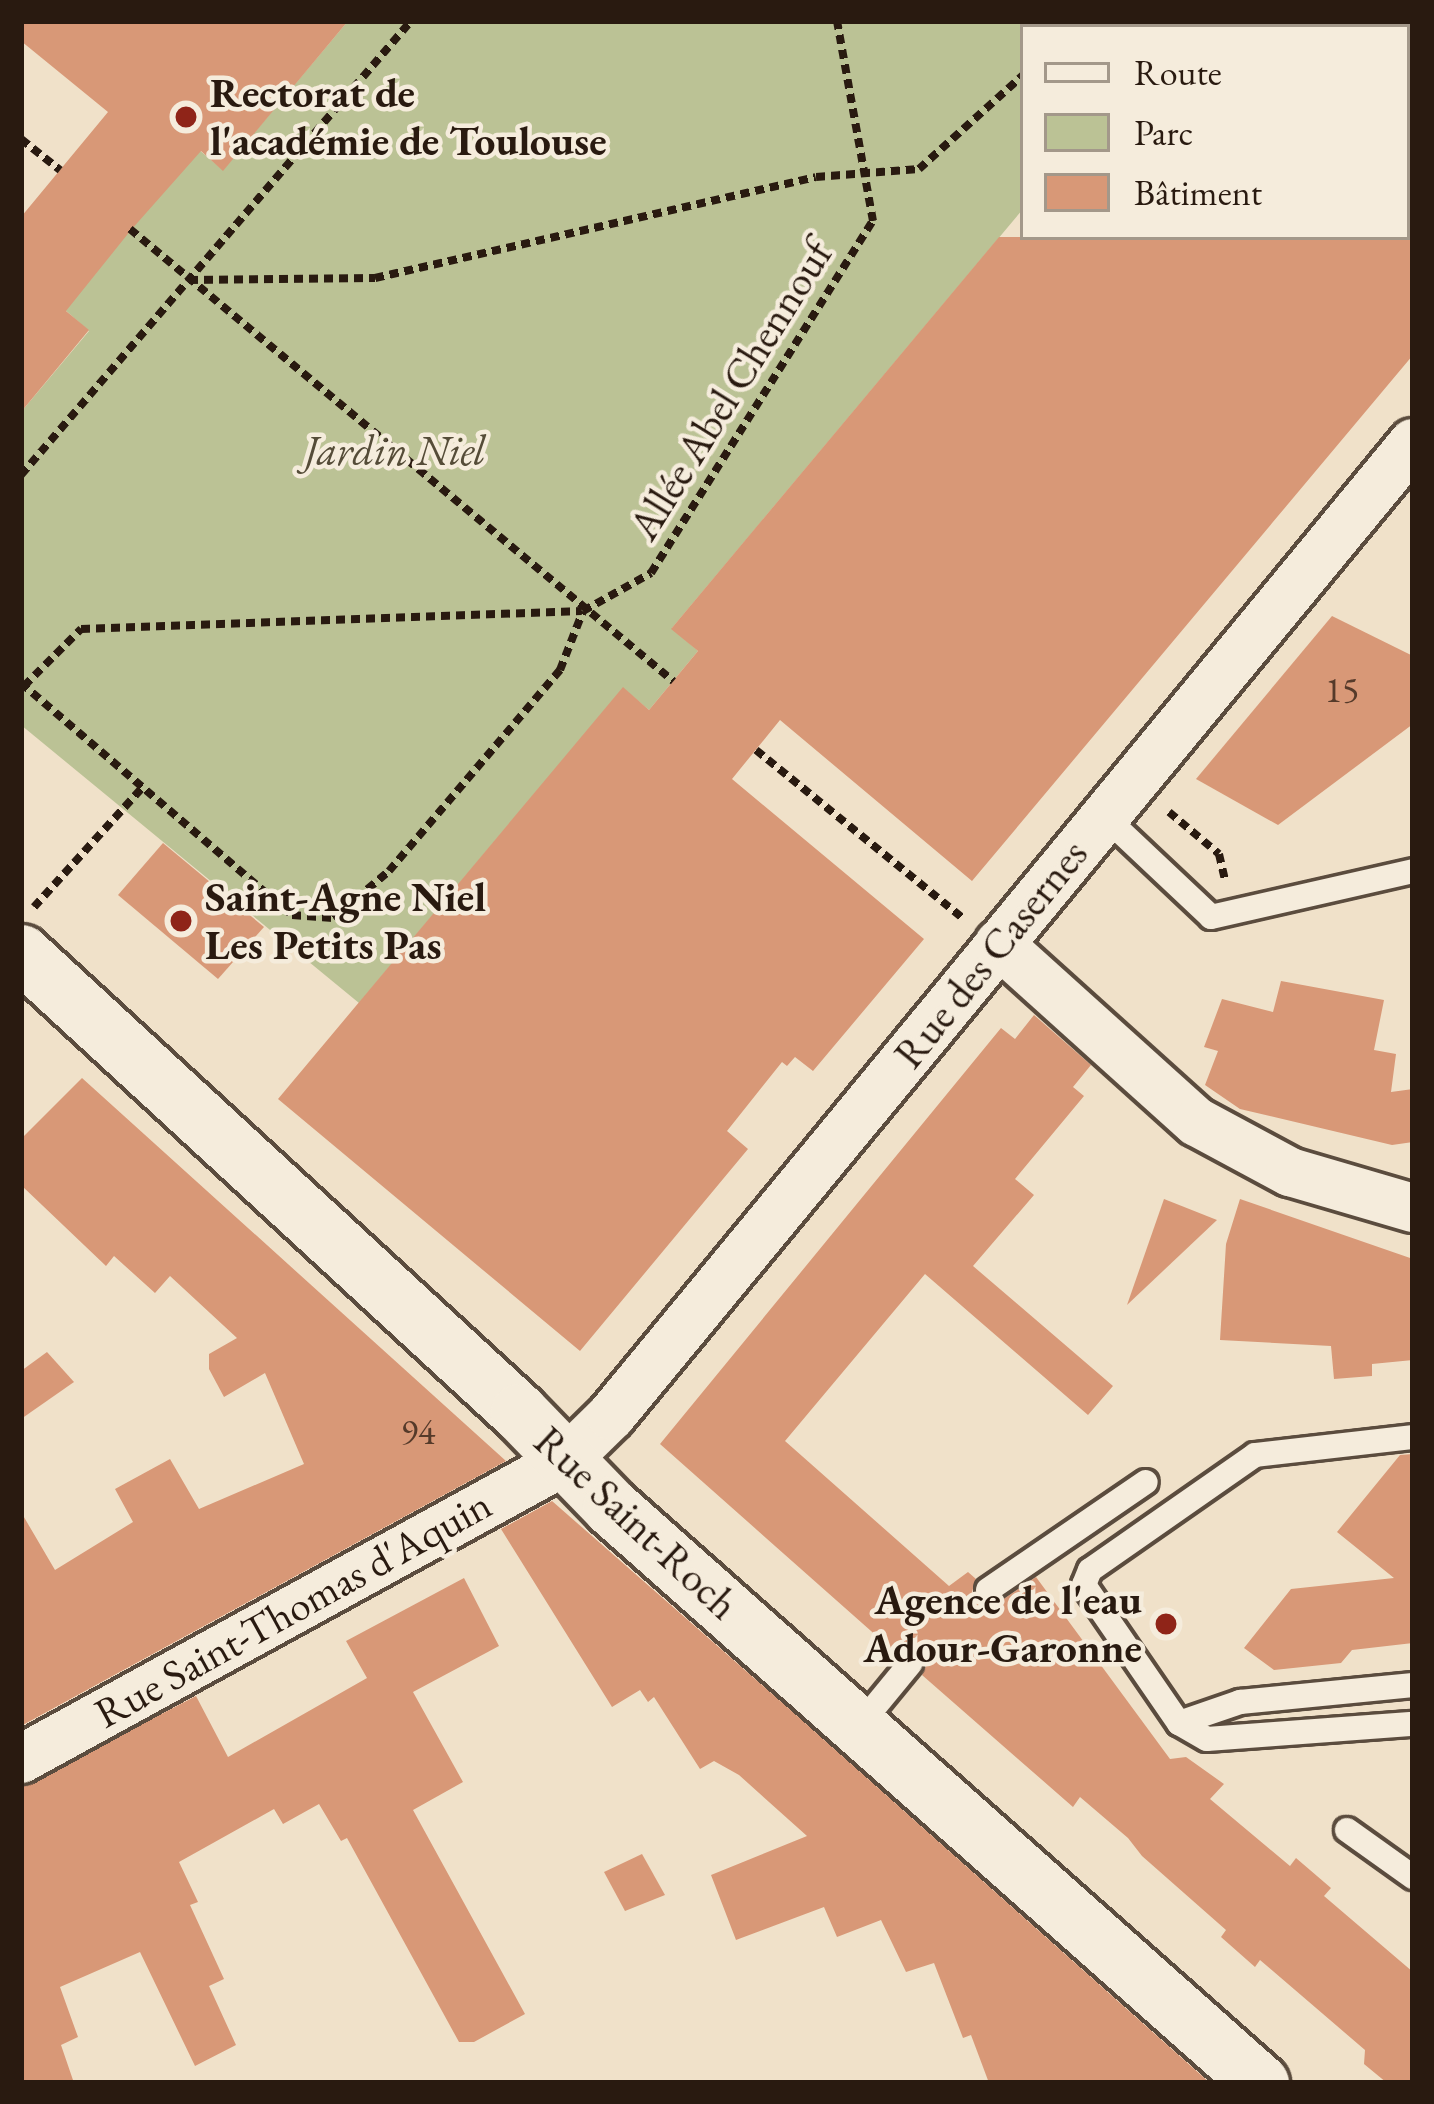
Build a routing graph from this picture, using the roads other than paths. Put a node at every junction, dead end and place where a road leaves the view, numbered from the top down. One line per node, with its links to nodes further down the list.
1 (1413, 443): 2 (street, Rue des Casernes)
2 (1119, 798): 3 (lane); 4 (street, Rue des Casernes)
3 (1413, 871)
4 (999, 944): 6 (street); 8 (street, Rue des Casernes)
5 (24, 949): 8 (street, Rue Saint-Roch)
6 (1413, 1208)
7 (1413, 1437): 13 (lane)
8 (565, 1461): 15 (street, Rue Saint-Roch); 16 (street, Rue Saint-Thomas d'Aquin)
9 (1146, 1482): 10 (lane)
10 (988, 1590)
11 (910, 1664): 15 (lane)
12 (1413, 1684): 13 (lane)
13 (1179, 1723): 14 (lane)
14 (1413, 1724)
15 (858, 1727): 19 (street, Rue Saint-Roch)
16 (21, 1759)
17 (1347, 1830): 18 (lane)
18 (1413, 1877)
19 (1260, 2083)

